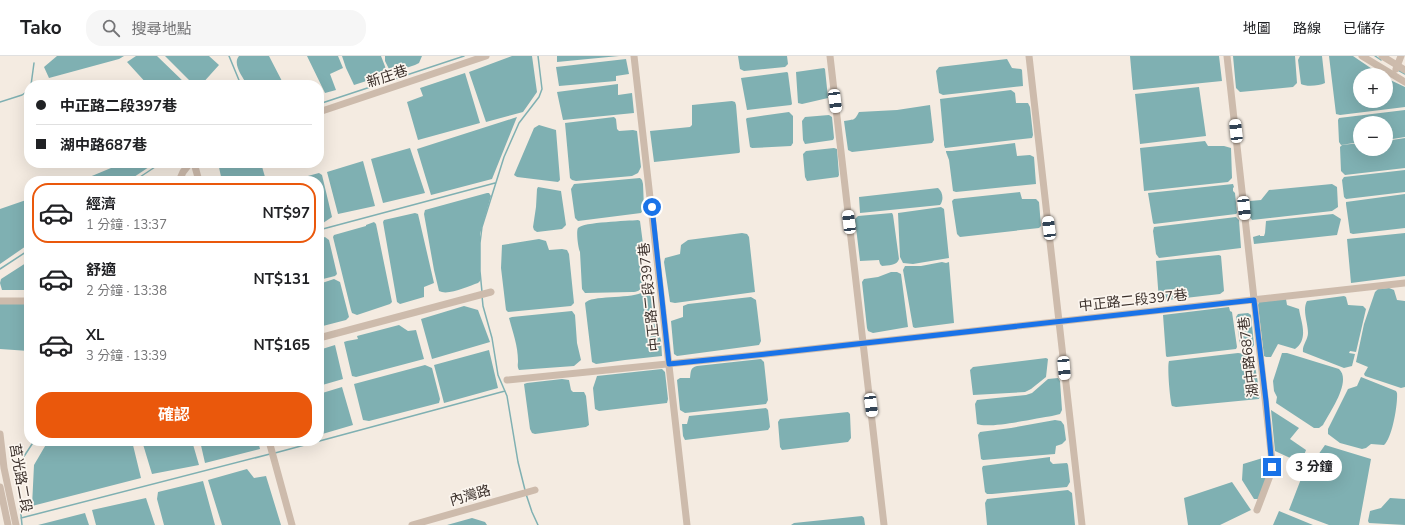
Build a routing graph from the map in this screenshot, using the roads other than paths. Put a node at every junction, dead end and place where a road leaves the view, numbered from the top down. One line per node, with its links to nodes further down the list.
1 (486, 56): 13 (street, 新庄巷)
2 (634, 56): 22 (street, 中正路二段397巷)
3 (830, 56): 21 (street)
4 (1029, 56): 19 (street)
5 (1227, 56): 16 (street, 湖中路687巷)
6 (1362, 56): 11 (street)
7 (1382, 56): 9 (street)
8 (1401, 56): 9 (street)
9 (1397, 66): 10 (street); 11 (street)
10 (1405, 70)
11 (1394, 75): 12 (street)
12 (1405, 82)
13 (324, 110)
14 (1405, 283): 16 (street, 中正路二段397巷)
15 (491, 292): 20 (street)
16 (1254, 300): 19 (street, 中正路二段397巷); 28 (street, 湖中路687巷)
17 (0, 301): 18 (street)
18 (24, 301)
19 (1060, 321): 21 (street, 中正路二段397巷); 35 (street)
20 (324, 337)
21 (864, 343): 22 (street, 中正路二段397巷); 34 (street)
22 (669, 364): 23 (street); 33 (street)
23 (507, 380)
24 (0, 434): 30 (street, 莒光路二段)
25 (270, 446): 31 (street)
26 (0, 487): 29 (street, 莒光路二段)
27 (535, 490): 32 (street, 內灣路)
28 (1257, 510)
29 (8, 525)
30 (16, 525)
31 (292, 525)
32 (412, 525)
33 (687, 525)
34 (884, 525)
35 (1082, 525)

